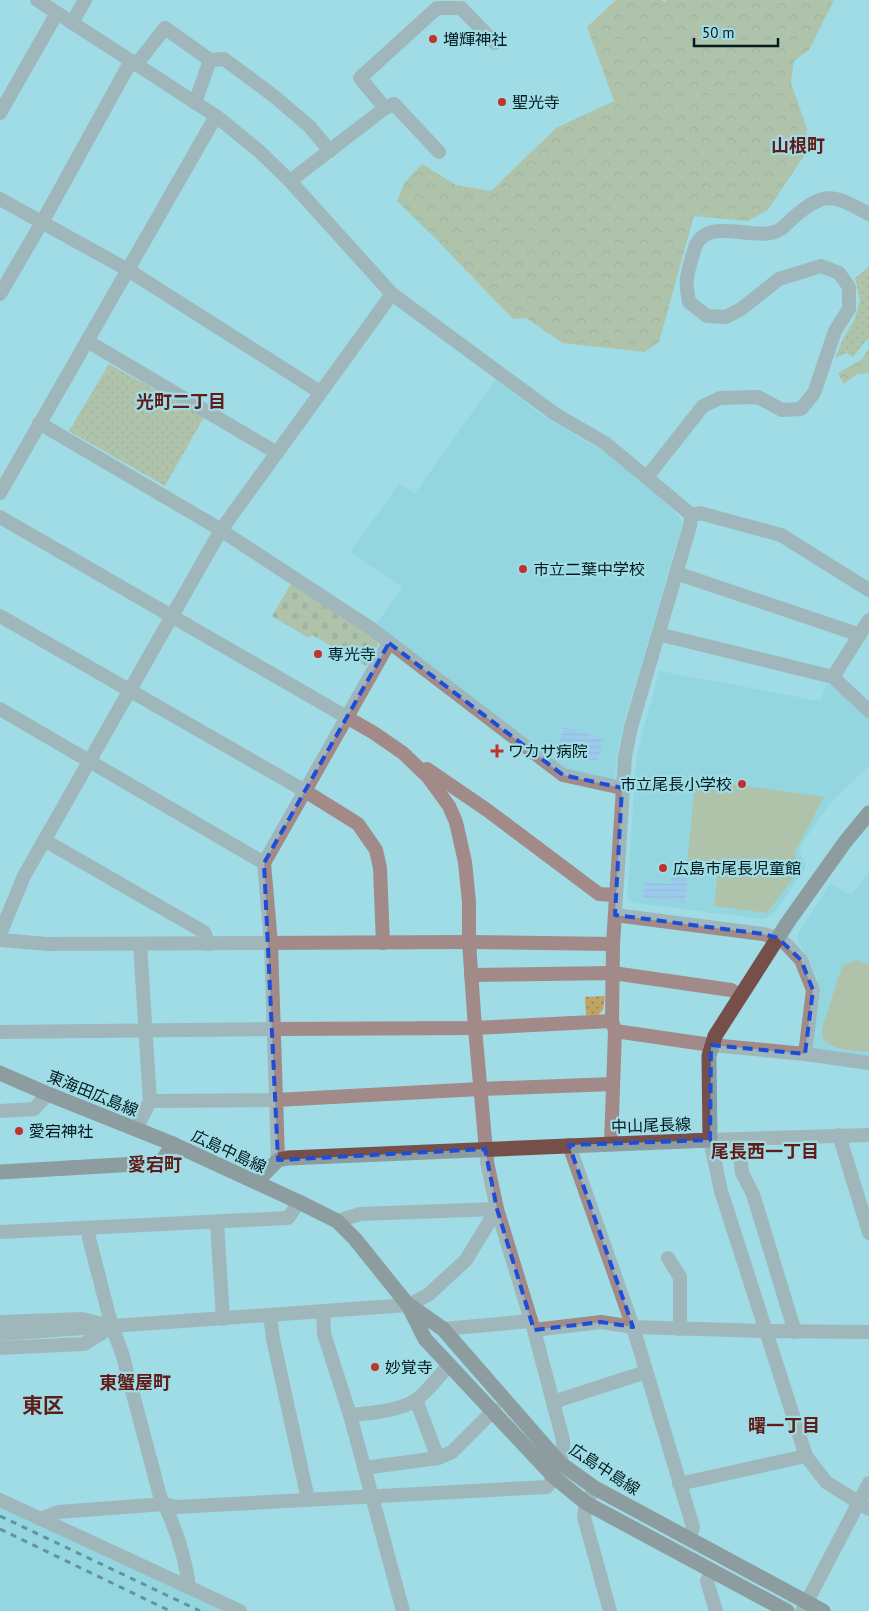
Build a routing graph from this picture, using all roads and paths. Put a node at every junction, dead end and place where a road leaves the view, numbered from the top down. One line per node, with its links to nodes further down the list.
1 (37, 0): 3 (street)
2 (85, 0): 4 (street)
3 (57, 13): 4 (street); 10 (street)
4 (72, 23): 7 (street)
5 (496, 43): 9 (street)
6 (210, 60): 7 (street); 8 (street); 12 (street)
7 (134, 63): 8 (street); 17 (street)
8 (195, 103): 11 (street)
9 (385, 108): 12 (street); 13 (street)
10 (0, 113)
11 (216, 116): 14 (street); 18 (street)
12 (330, 151): 14 (street)
13 (439, 152)
14 (290, 181): 20 (street)
15 (0, 199): 17 (street)
16 (869, 214): 25 (street)
17 (42, 222): 18 (street); 19 (street)
18 (128, 270): 21 (street); 22 (street)
19 (0, 294)
20 (392, 294): 22 (street); 25 (street)
21 (87, 341): 23 (street); 24 (street)
22 (320, 392): 24 (street)
23 (39, 424): 26 (street); 29 (street)
24 (276, 453): 29 (street)
25 (647, 478): 27 (street)
26 (0, 493)
27 (691, 516): 30 (street); 31 (street)
28 (0, 517): 33 (street)
29 (221, 530): 33 (street); 37 (street)
30 (676, 573): 35 (street); 36 (street)
31 (869, 590)
32 (0, 616): 39 (street)
33 (171, 616): 39 (street); 42 (street)
34 (869, 620): 36 (street)
35 (658, 634): 38 (street); 45 (street)
36 (860, 635): 38 (street)
37 (390, 643): 42 (street); 45 (street)
38 (833, 677): 41 (street)
39 (130, 691): 44 (street); 46 (street)
40 (0, 709): 44 (street)
41 (869, 711)
42 (347, 718): 43 (street); 46 (street)
43 (404, 753): 47 (street); 48 (street)
44 (89, 760): 50 (street); 51 (street)
45 (622, 788): 52 (street)
46 (305, 791): 51 (street); 58 (street)
47 (488, 810): 48 (street); 52 (street)
48 (452, 813): 57 (street)
49 (869, 813): 55 (main road, 中山尾長線)
50 (44, 840): 54 (street); 60 (street)
51 (264, 863): 61 (street)
52 (616, 895): 53 (street)
53 (615, 915): 55 (street); 62 (street)
54 (0, 934)
55 (778, 938): 65 (main road, 中山尾長線); 72 (street)
56 (0, 940): 59 (street)
57 (469, 942): 58 (street); 62 (street); 64 (street)
58 (383, 943): 61 (street)
59 (140, 944): 60 (street); 69 (street)
60 (209, 944): 61 (street)
61 (271, 944): 68 (street)
62 (613, 944): 63 (street)
63 (613, 973): 64 (street); 65 (street); 66 (street)
64 (471, 975): 67 (street)
65 (742, 996): 71 (main road, 中山尾長線)
66 (614, 1026): 67 (street); 71 (street); 75 (street)
67 (475, 1028): 68 (street); 76 (street)
68 (273, 1029): 69 (street); 78 (street)
69 (145, 1031): 70 (street); 79 (street)
70 (0, 1032)
71 (711, 1045): 72 (street); 85 (main road, 中山尾長線)
72 (805, 1054): 73 (street)
73 (869, 1063)
74 (0, 1073): 77 (main road, 東海田広島線)
75 (613, 1084): 76 (street); 87 (street)
76 (480, 1089): 78 (street); 89 (street)
77 (48, 1094): 80 (street); 81 (main road, 東海田広島線)
78 (276, 1100): 79 (street); 90 (street)
79 (150, 1101): 81 (street)
80 (0, 1111)
81 (136, 1129): 86 (main road, 東海田広島線)
82 (839, 1135): 83 (street); 84 (street); 99 (street)
83 (869, 1135)
84 (739, 1139): 85 (street); 112 (street)
85 (710, 1140): 87 (main road, 中山尾長線); 111 (street)
86 (173, 1144): 91 (main road, 広島中島線); 92 (main road, 広島中島線)
87 (611, 1144): 88 (main road, 中山尾長線)
88 (569, 1145): 89 (main road, 中山尾長線); 108 (street)
89 (485, 1149): 90 (main road, 中山尾長線); 94 (street)
90 (278, 1160): 92 (main road)
91 (0, 1172)
92 (256, 1182): 93 (main road, 広島中島線)
93 (299, 1202): 95 (main road, 広島中島線); 96 (street)
94 (497, 1210): 95 (street); 101 (street); 106 (street)
95 (337, 1221): 101 (main road, 広島中島線)
96 (217, 1222): 97 (street); 104 (street)
97 (89, 1228): 98 (street); 107 (street)
98 (0, 1232)
99 (869, 1233)
100 (668, 1258): 110 (street)
101 (408, 1305): 102 (street); 109 (main road, 広島中島線); 116 (main road, 広島中島線)
102 (323, 1312): 103 (street); 121 (street)
103 (270, 1315): 104 (street); 130 (street)
104 (223, 1319): 107 (street)
105 (0, 1322): 107 (street)
106 (532, 1325): 108 (street); 109 (street); 119 (street)
107 (112, 1327): 114 (street); 115 (street); 133 (street)
108 (634, 1327): 110 (street); 117 (street)
109 (443, 1329): 125 (main road, 広島中島線)
110 (680, 1329): 111 (street)
111 (766, 1332): 112 (street); 122 (street)
112 (795, 1332): 113 (street)
113 (869, 1332)
114 (0, 1334)
115 (0, 1348)
116 (449, 1365): 118 (street); 120 (main road, 広島中島線)
117 (646, 1372): 119 (street); 127 (street)
118 (416, 1400): 121 (street); 123 (street)
119 (553, 1402): 125 (street)
120 (494, 1410): 123 (street); 125 (main road, 広島中島線)
121 (350, 1416): 124 (street)
122 (806, 1456): 127 (street); 134 (street)
123 (438, 1458): 124 (street)
124 (364, 1468): 129 (street)
125 (557, 1470): 128 (main road, 広島中島線); 129 (street); 132 (main road, 広島中島線)
126 (869, 1483): 134 (street)
127 (679, 1484): 136 (street)
128 (596, 1488): 132 (street); 136 (main road, 広島中島線)
129 (372, 1496): 130 (street); 141 (street)
130 (308, 1499): 133 (street)
131 (0, 1500): 135 (street)
132 (586, 1503): 137 (main road, 広島中島線); 142 (street)
133 (164, 1504): 135 (street); 138 (street)
134 (864, 1507): 139 (street)
135 (41, 1519): 138 (street)
136 (688, 1540): 139 (main road, 広島中島線)
137 (712, 1571): 143 (street); 144 (main road, 広島中島線)
138 (189, 1587): 140 (street)
139 (804, 1607): 145 (main road, 広島中島線)
140 (240, 1611)
141 (403, 1611)
142 (610, 1611)
143 (716, 1611)
144 (787, 1611)
145 (823, 1611)

